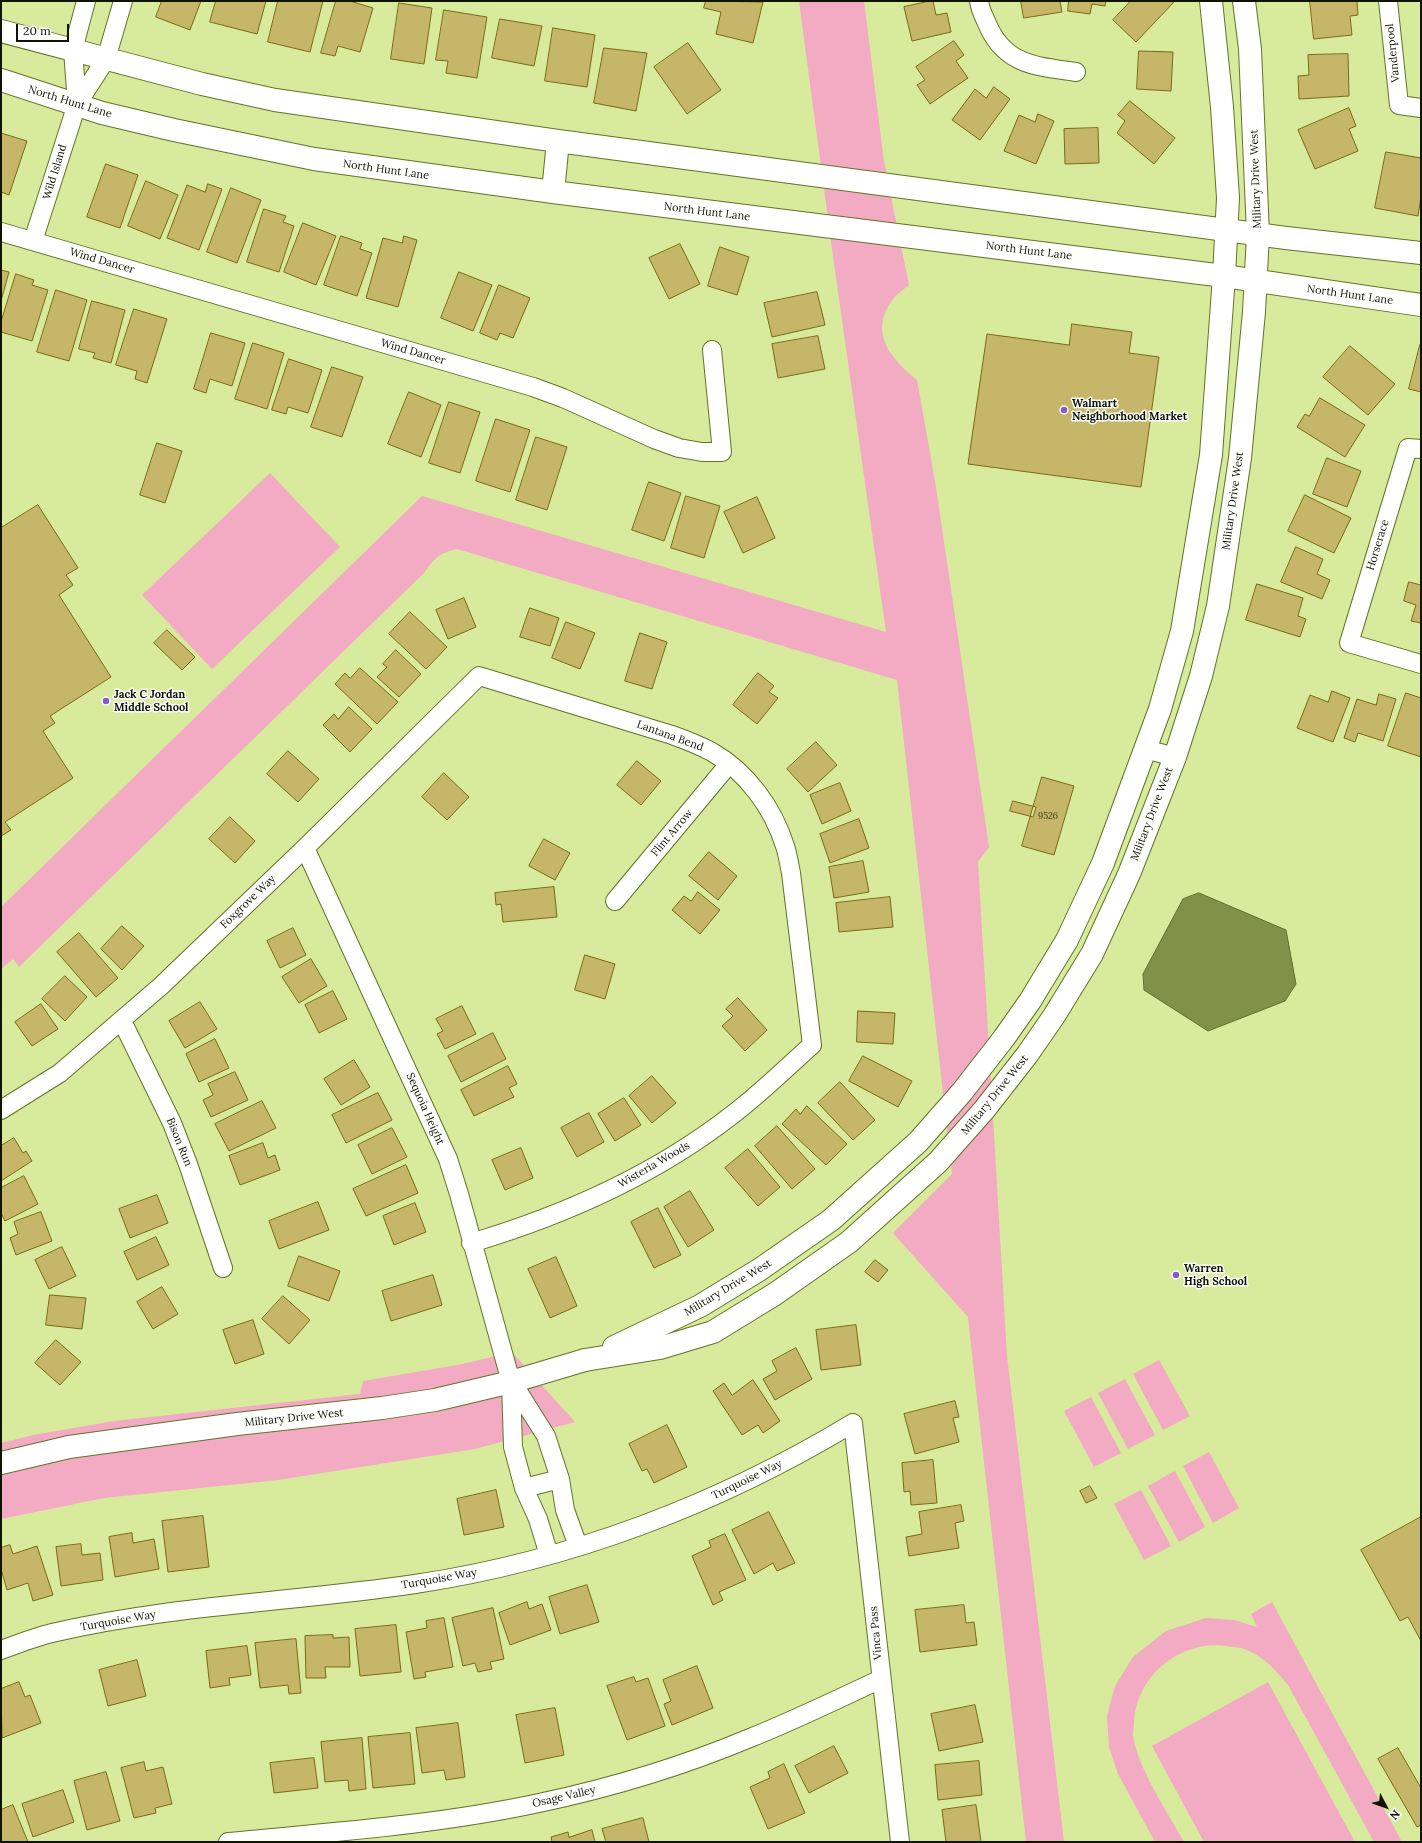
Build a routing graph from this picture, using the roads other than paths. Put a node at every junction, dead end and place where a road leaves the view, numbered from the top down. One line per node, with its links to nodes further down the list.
1 (86, 1): 8 (street)
2 (123, 1): 9 (street)
3 (979, 1): 10 (street)
4 (1211, 1): 16 (main road, Military Drive West)
5 (1244, 1): 18 (main road, Military Drive West)
6 (1388, 1): 13 (street, Vanderpool)
7 (1, 31): 8 (main road)
8 (73, 50): 9 (main road); 12 (street)
9 (106, 59): 12 (street); 14 (main road)
10 (1076, 72)
11 (1, 80): 12 (main road, North Hunt Lane)
12 (77, 104): 15 (main road, North Hunt Lane); 19 (street, Wild Island)
13 (1421, 108)
14 (558, 141): 15 (main road); 16 (main road)
15 (553, 192): 21 (main road, North Hunt Lane)
16 (1227, 229): 18 (main road); 21 (main road, Military Drive West)
17 (1, 232): 19 (street, Wind Dancer)
18 (1258, 234): 20 (main road); 22 (main road, Military Drive West)
19 (33, 241): 24 (street, Wind Dancer)
20 (1421, 253)
21 (1224, 276): 22 (main road, North Hunt Lane); 28 (main road, Military Drive West)
22 (1255, 281): 23 (main road, North Hunt Lane); 29 (main road, Military Drive West)
23 (1421, 305)
24 (712, 350)
25 (1414, 448): 26 (street, Horserace)
26 (1421, 664)
27 (479, 676): 30 (street, Lantana Bend); 31 (street, Foxgrove Way)
28 (1144, 749): 29 (street); 38 (main road, Military Drive West)
29 (1175, 757): 38 (main road, Military Drive West)
30 (729, 764): 32 (street, Flint Arrow); 34 (street, Lantana Bend)
31 (305, 848): 33 (street, Foxgrove Way); 36 (street, Sequoia Height)
32 (615, 901)
33 (122, 1021): 35 (street, Foxgrove Way); 37 (street, Bison Run)
34 (812, 1045): 36 (street, Wisteria Woods)
35 (1, 1110)
36 (472, 1243): 39 (street, Sequoia Height)
37 (223, 1268)
38 (585, 1360): 39 (main road, Military Drive West)
39 (511, 1382): 41 (main road, Military Drive West); 42 (street, Sequoia Height); 43 (street, Sequoia Height)
40 (853, 1423): 44 (street, Turquoise Way); 47 (street, Vinca Pass)
41 (1, 1463)
42 (560, 1479): 43 (street); 44 (street, Sequoia Height)
43 (524, 1488): 45 (street, Sequoia Height)
44 (578, 1546): 45 (street, Turquoise Way)
45 (549, 1555): 46 (street, Turquoise Way)
46 (1, 1650)
47 (881, 1679): 48 (street, Osage Valley); 49 (street, Vinca Pass)
48 (228, 1842)
49 (900, 1842)

